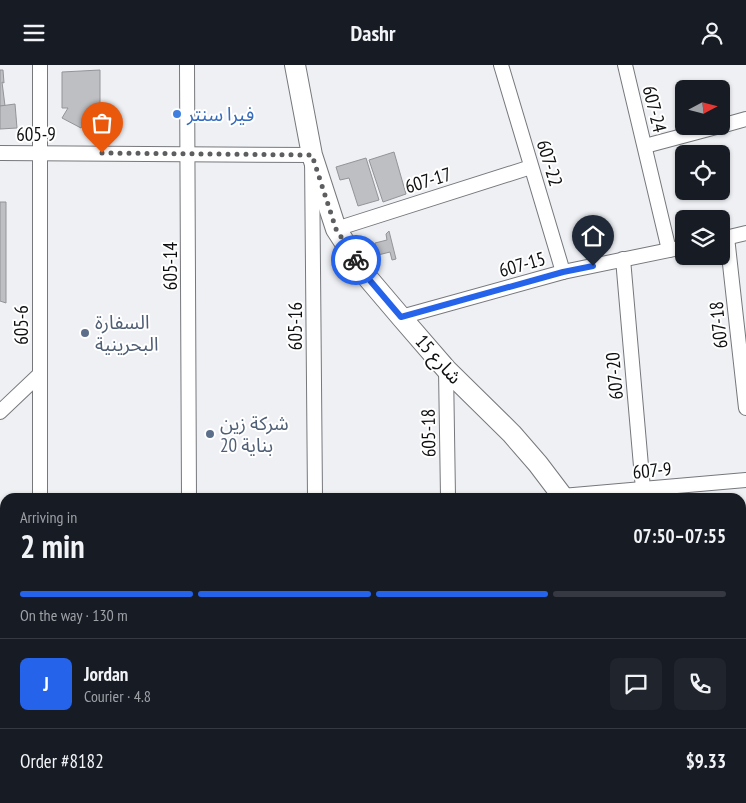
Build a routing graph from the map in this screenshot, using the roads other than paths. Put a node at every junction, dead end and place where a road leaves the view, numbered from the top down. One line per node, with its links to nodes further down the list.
1 (40, 65): 11 (street, 605-6)
2 (187, 65): 12 (street, 605-14)
3 (295, 65): 13 (street, شارع 15)
4 (625, 65): 9 (street, 607-24)
5 (505, 66): 14 (street, 607-22)
6 (746, 119): 7 (street)
7 (730, 123)
8 (686, 135): 9 (street)
9 (645, 146): 19 (street, 607-24)
10 (0, 153): 11 (street, 605-9)
11 (41, 153): 12 (street, 605-9); 25 (street, 605-6)
12 (188, 154): 13 (street, 605-9); 31 (street, 605-14)
13 (312, 155): 15 (street, شارع 15); 32 (street, 605-16)
14 (531, 167): 15 (street, 607-17); 22 (street, 607-22)
15 (336, 229): 23 (street, شارع 15)
16 (746, 233): 17 (street)
17 (730, 237)
18 (675, 249): 19 (street, 607-15)
19 (669, 250): 20 (street, 607-15)
20 (623, 259): 22 (street, 607-15); 29 (street, 607-20)
21 (727, 265): 26 (street, 607-18)
22 (563, 272): 23 (street, 607-15)
23 (401, 317): 24 (street, شارع 15)
24 (446, 369): 33 (street, 605-18); 34 (street, شارع 15)
25 (40, 374): 27 (street); 30 (street, 605-6)
26 (746, 408)
27 (0, 412)
28 (746, 480): 29 (street, 607-9)
29 (643, 489): 35 (street, 607-9)
30 (40, 493)
31 (189, 493)
32 (315, 493)
33 (448, 493)
34 (560, 493)
35 (603, 493)

